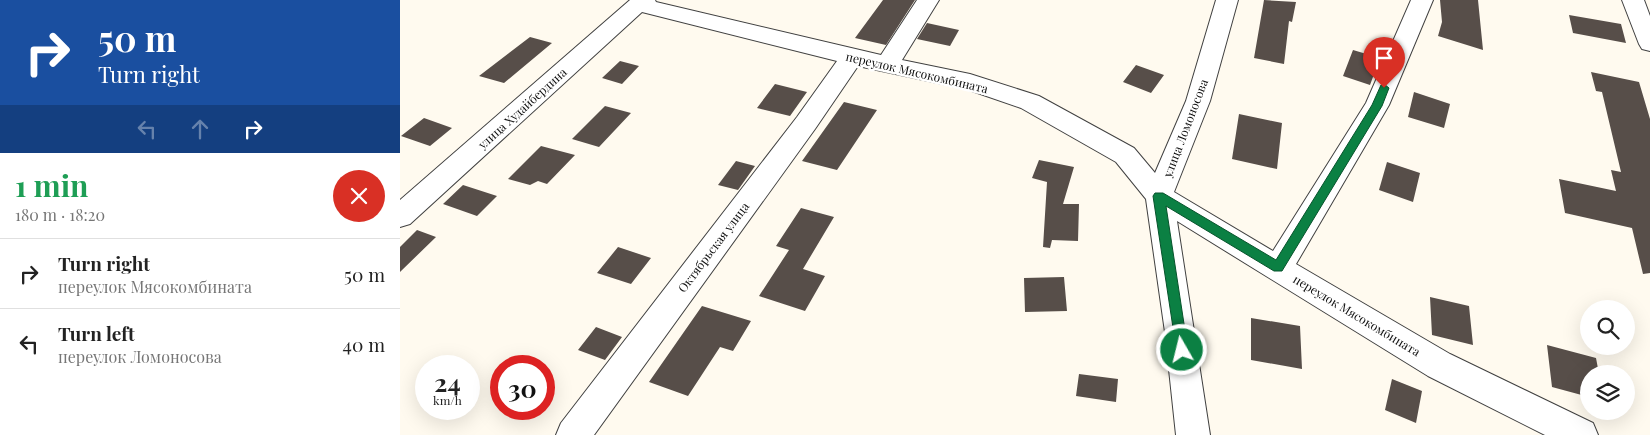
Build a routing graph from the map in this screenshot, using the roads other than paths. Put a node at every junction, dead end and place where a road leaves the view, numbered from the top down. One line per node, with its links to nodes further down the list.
1 (643, 0): 7 (street, переулок Мясокомбината); 10 (street, улица Худайбердина)
2 (928, 0): 8 (street)
3 (1227, 0): 9 (street, улица Ломоносова)
4 (1422, 0): 11 (street)
5 (1633, 0): 6 (street)
6 (1650, 44)
7 (852, 57): 8 (street, переулок Мясокомбината); 12 (street, Октябрьская улица)
8 (887, 65): 9 (street, переулок Мясокомбината)
9 (1159, 196): 11 (street, переулок Мясокомбината); 13 (street)
10 (400, 216)
11 (1278, 268): 14 (street, переулок Мясокомбината)
12 (572, 435)
13 (1193, 435)
14 (1581, 435)

